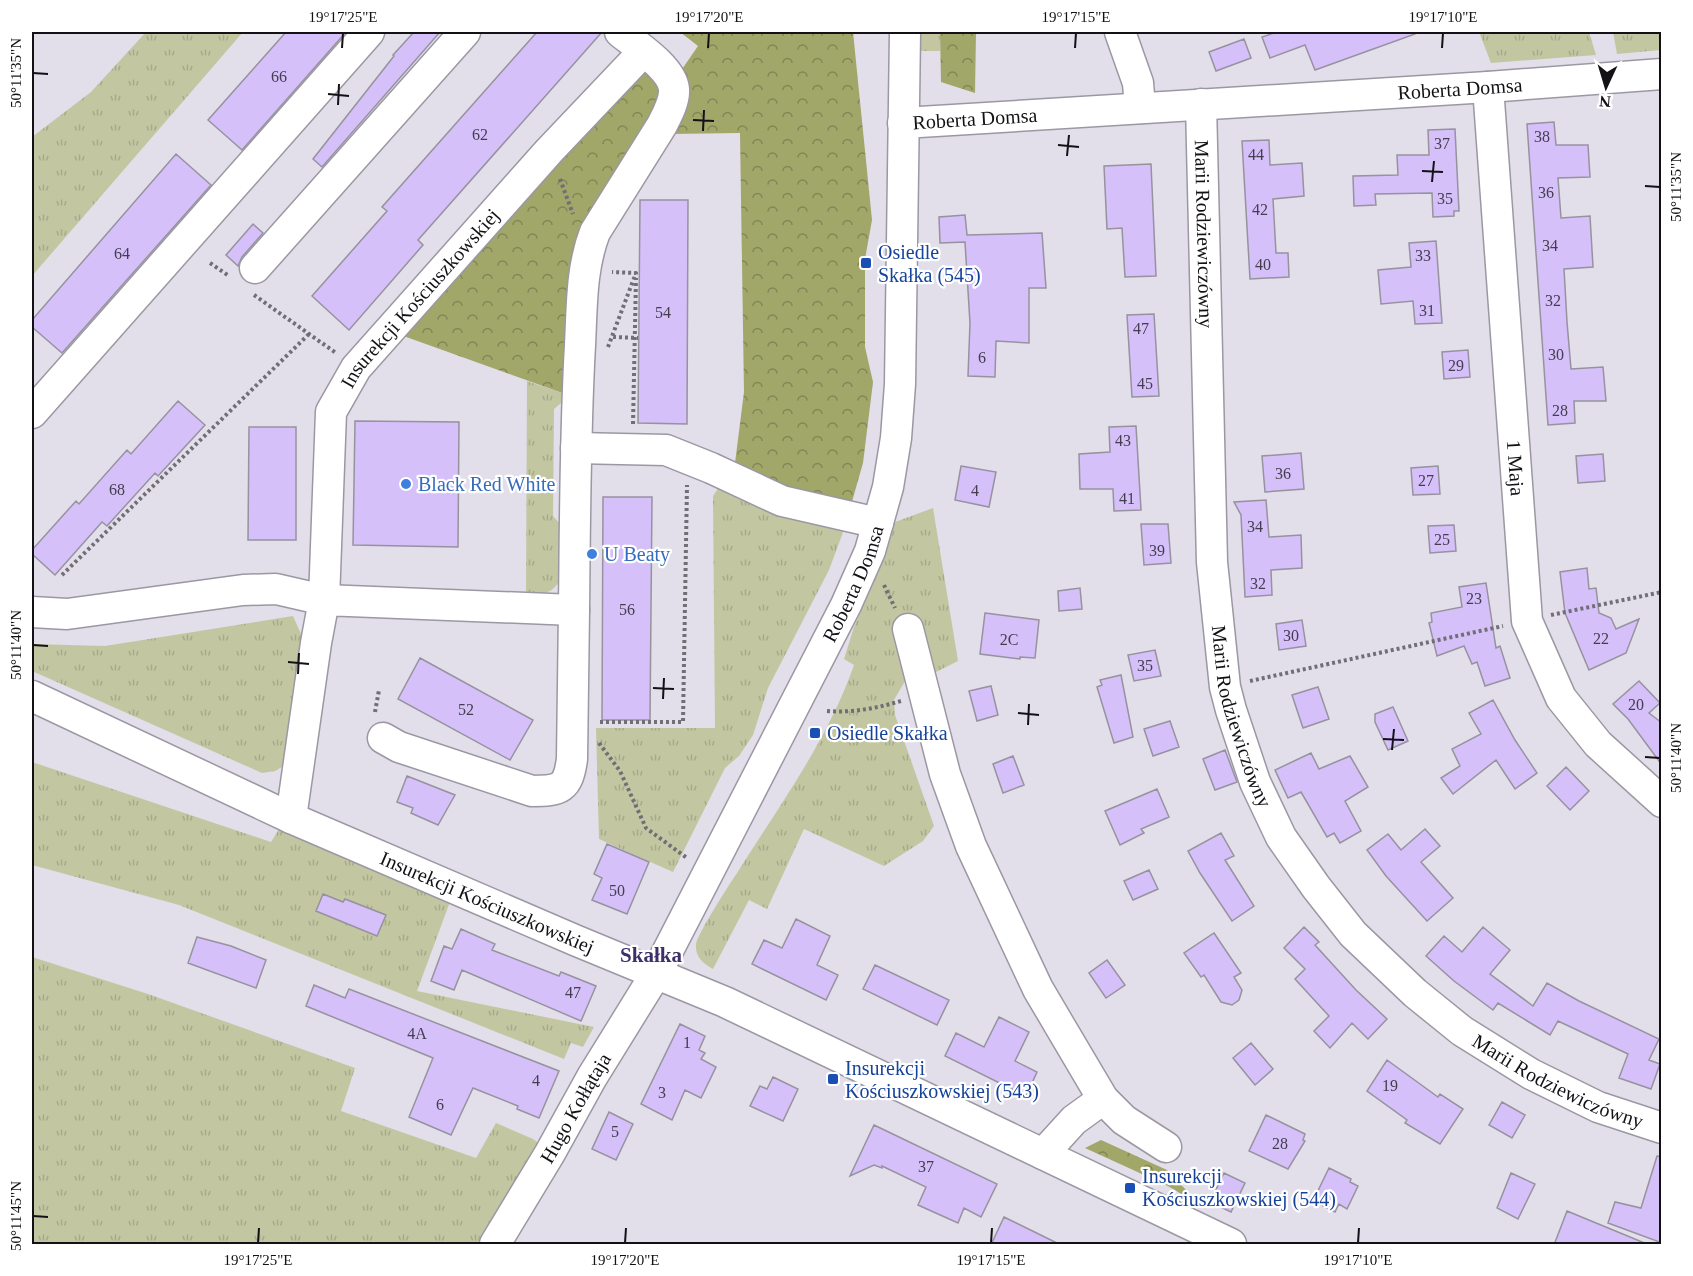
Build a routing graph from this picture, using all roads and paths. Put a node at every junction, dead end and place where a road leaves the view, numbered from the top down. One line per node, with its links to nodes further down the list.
1 (369, 32): 22 (street)
2 (465, 32): 16 (street)
3 (620, 32): 6 (street)
4 (905, 32): 11 (street)
5 (1120, 32): 10 (street)
6 (643, 52): 12 (street, Insurekcji Kościuszkowskiej); 13 (street)
7 (1662, 74): 8 (street, Roberta Domsa)
8 (1488, 87): 9 (street, Roberta Domsa); 32 (street, 1 Maja)
9 (1201, 104): 10 (street, Roberta Domsa); 34 (street, Marii Rodziewiczówny)
10 (1140, 108): 11 (street, Roberta Domsa)
11 (903, 123): 26 (street, Roberta Domsa)
12 (549, 151): 13 (path); 20 (street, Insurekcji Kościuszkowskiej)
13 (586, 261): 15 (path); 21 (street)
14 (210, 263): 16 (path)
15 (636, 273): 18 (path); 19 (path)
16 (246, 279): 17 (path)
17 (309, 334): 20 (path); 27 (path)
18 (613, 337): 19 (path); 21 (path)
19 (636, 338): 23 (path)
20 (356, 368): 29 (street, Insurekcji Kościuszkowskiej)
21 (578, 373): 24 (street)
22 (32, 413)
23 (633, 428)
24 (576, 448): 26 (street); 30 (street)
25 (686, 482): 39 (path)
26 (878, 523): 45 (street, Roberta Domsa)
27 (62, 575)
28 (1662, 592): 32 (path)
29 (324, 600): 30 (street); 31 (street); 43 (street, Insurekcji Kościuszkowskiej)
30 (574, 610): 40 (street)
31 (32, 612)
32 (1527, 621): 34 (path); 42 (street, 1 Maja)
33 (908, 629): 36 (street)
34 (1225, 687): 47 (street, Marii Rodziewiczówny)
35 (379, 690): 40 (path)
36 (923, 690): 38 (path); 46 (street)
37 (32, 696): 43 (street, Insurekcji Kościuszkowskiej)
38 (827, 711)
39 (595, 722)
40 (381, 729)
41 (595, 737): 44 (path)
42 (1662, 802)
43 (291, 818): 45 (street, Insurekcji Kościuszkowskiej)
44 (694, 863)
45 (657, 972): 49 (street, Insurekcji Kościuszkowskiej); 50 (street, Hugo Kołłątaja)
46 (1103, 1099): 48 (street); 49 (street)
47 (1662, 1128)
48 (1166, 1147)
49 (1043, 1154): 51 (street, Insurekcji Kościuszkowskiej)
50 (495, 1245)
51 (1231, 1245)

